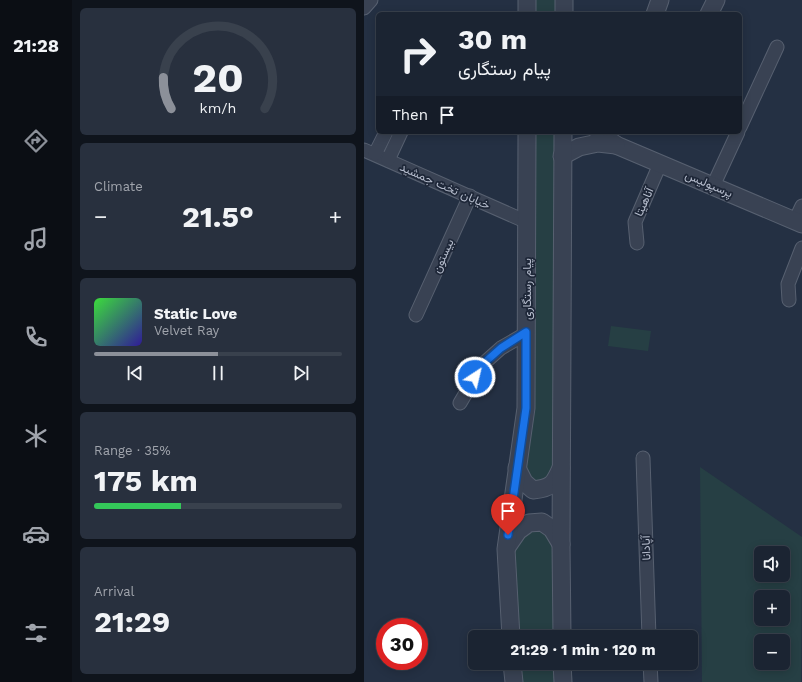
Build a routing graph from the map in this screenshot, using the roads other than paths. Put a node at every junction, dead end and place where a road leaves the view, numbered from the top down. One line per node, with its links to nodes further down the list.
1 (371, 0): 6 (street)
2 (527, 0): 7 (street)
3 (564, 0): 8 (street)
4 (660, 0): 9 (street)
5 (716, 0): 10 (street)
6 (364, 8)
7 (527, 12)
8 (564, 12)
9 (656, 12)
10 (710, 12)
11 (777, 47): 12 (street)
12 (742, 123)
13 (384, 134): 20 (street)
14 (400, 134): 22 (street)
15 (527, 134): 27 (street, پیام رستگاری)
16 (562, 134): 21 (street)
17 (601, 134): 19 (street, پرسپولیس)
18 (737, 134): 24 (street)
19 (616, 145): 21 (street, پرسپولیس); 23 (street, پرسپولیس)
20 (370, 152): 22 (street, خیابان تخت جمشید)
21 (562, 156): 37 (street)
22 (388, 160): 25 (street, خیابان تخت جمشید)
23 (660, 164): 24 (street, پرسپولیس); 29 (street, آناهیتا)
24 (713, 186): 28 (street, پرسپولیس)
25 (470, 196): 27 (street, خیابان تخت جمشید); 32 (street, بیستون)
26 (802, 206): 28 (street)
27 (527, 222): 33 (street, پیام رستگاری)
28 (798, 223)
29 (637, 242)
30 (802, 248): 31 (street)
31 (789, 300)
32 (416, 315)
33 (526, 332): 34 (street); 36 (street, پیام رستگاری)
34 (460, 403)
35 (643, 458): 42 (street, آپادانا)
36 (517, 468): 37 (street); 39 (street, پیام رستگاری)
37 (561, 468): 38 (street)
38 (561, 544): 39 (street); 41 (street)
39 (506, 549): 40 (street, پیام رستگاری)
40 (511, 630)
41 (562, 630)
42 (649, 630)
43 (513, 670): 46 (street)
44 (562, 670): 47 (street)
45 (650, 670): 48 (street)
46 (514, 682)
47 (563, 682)
48 (651, 682)

